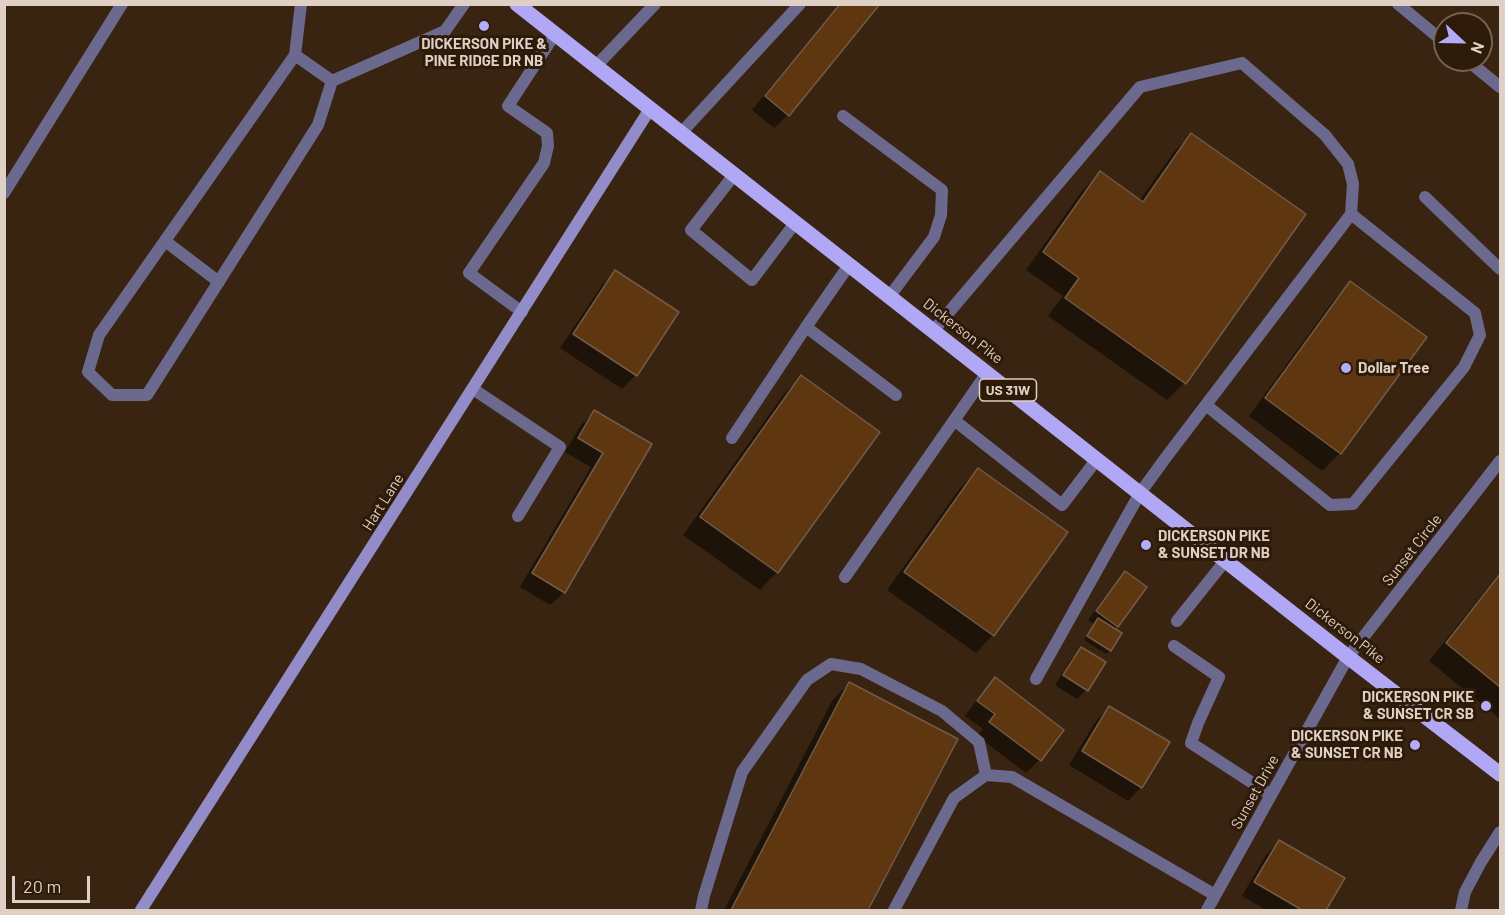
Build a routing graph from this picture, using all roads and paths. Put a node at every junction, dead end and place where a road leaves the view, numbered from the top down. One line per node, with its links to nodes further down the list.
1 (122, 4): 19 (street)
2 (301, 4): 10 (street)
3 (464, 4): 13 (street)
4 (518, 4): 9 (main road, Dickerson Pike / US 31W)
5 (655, 4): 11 (street)
6 (1398, 4): 8 (street)
7 (796, 6): 17 (street)
8 (1433, 33)
9 (555, 34): 11 (main road, Dickerson Pike / US 31W); 28 (street)
10 (295, 55): 13 (street); 23 (street)
11 (596, 66): 15 (main road, Dickerson Pike / US 31W)
12 (1482, 72): 14 (street)
13 (332, 81): 26 (street)
14 (1500, 87)
15 (650, 109): 17 (main road, Dickerson Pike / US 31W); 28 (main road, Hart Lane)
16 (843, 116): 27 (street)
17 (681, 133): 18 (main road, Dickerson Pike / US 31W)
18 (734, 175): 22 (main road, Dickerson Pike / US 31W); 22 (street)
19 (4, 193)
20 (1425, 197): 25 (street)
21 (1351, 214): 30 (street); 34 (street); 34 (street)
22 (795, 223): 24 (main road, Dickerson Pike / US 31W)
23 (165, 241): 26 (street); 26 (street)
24 (849, 265): 27 (main road, Dickerson Pike / US 31W); 29 (street)
25 (1500, 269)
26 (219, 282)
27 (889, 297): 30 (main road, Dickerson Pike / US 31W)
28 (522, 312): 32 (main road, Hart Lane)
29 (806, 327): 33 (street); 36 (street)
30 (933, 331): 31 (main road, Dickerson Pike / US 31W)
31 (987, 373): 35 (street); 37 (main road, Dickerson Pike / US 31W)
32 (473, 389): 40 (street); 52 (main road, Hart Lane)
33 (896, 395)
34 (1206, 405): 39 (street)
35 (954, 420): 37 (street); 42 (street)
36 (732, 438)
37 (1097, 459): 39 (main road, Dickerson Pike / US 31W)
38 (1500, 461): 45 (street, Sunset Circle)
39 (1140, 493): 41 (main road, Dickerson Pike / US 31W); 46 (street)
40 (518, 516)
41 (1225, 561): 43 (street); 45 (main road, Dickerson Pike / US 31W)
42 (844, 577)
43 (1177, 621)
44 (1174, 646): 49 (street)
45 (1348, 657): 47 (main road, Dickerson Pike / US 31W); 49 (street, Sunset Drive)
46 (1036, 679)
47 (1500, 774)
48 (986, 775): 51 (street); 53 (street); 54 (street)
49 (1271, 795): 51 (street, Sunset Drive)
50 (1500, 832): 56 (street)
51 (1215, 895): 55 (street, Sunset Drive)
52 (144, 909)
53 (701, 910)
54 (894, 910)
55 (1207, 910)
56 (1461, 910)

